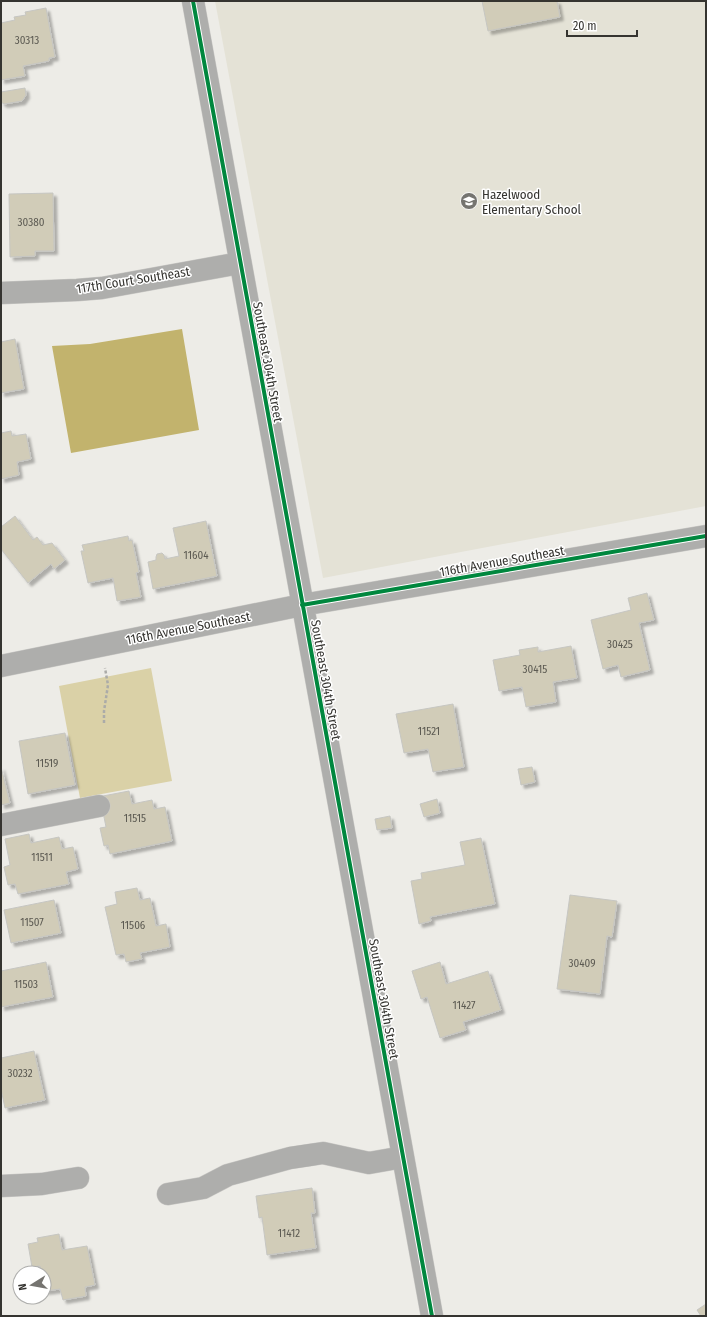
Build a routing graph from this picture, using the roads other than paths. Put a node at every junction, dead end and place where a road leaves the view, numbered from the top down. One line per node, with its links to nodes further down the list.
1 (193, 1): 2 (street, Southeast 304th Street)
2 (240, 262): 3 (street, 117th Court Southeast); 5 (street, Southeast 304th Street)
3 (1, 293)
4 (706, 536): 5 (street, 116th Avenue Southeast)
5 (302, 605): 6 (street, 116th Avenue Southeast); 9 (street, Southeast 304th Street)
6 (1, 666)
7 (99, 806): 8 (street)
8 (1, 825)
9 (403, 1157): 12 (street); 13 (street, Southeast 304th Street)
10 (78, 1178): 11 (street)
11 (1, 1186)
12 (168, 1194)
13 (432, 1316)

